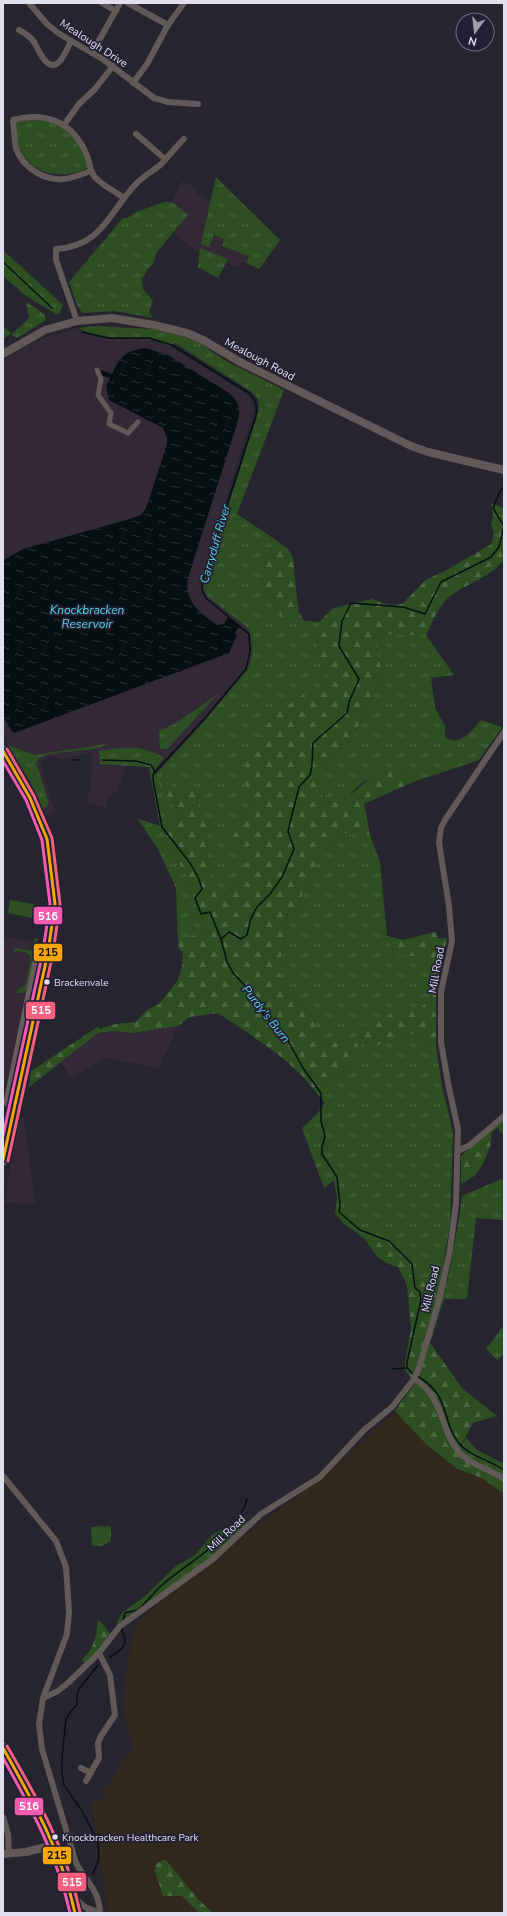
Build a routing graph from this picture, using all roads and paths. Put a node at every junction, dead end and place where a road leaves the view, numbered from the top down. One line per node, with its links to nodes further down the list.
1 (29, 3): 9 (street, Mealough Drive)
2 (102, 3): 6 (street)
3 (120, 3): 6 (street)
4 (128, 3): 7 (street)
5 (184, 3): 7 (street)
6 (116, 11): 10 (street)
7 (168, 25): 12 (street)
8 (19, 30): 9 (street)
9 (72, 40): 10 (street, Mealough Drive)
10 (92, 53): 11 (street, Mealough Drive)
11 (113, 66): 12 (street, Mealough Drive); 14 (street)
12 (133, 83): 13 (street, Mealough Drive)
13 (198, 104)
14 (64, 125): 18 (street); 18 (street)
15 (136, 134): 17 (street)
16 (184, 139): 17 (street)
17 (164, 159): 19 (street)
18 (91, 171): 19 (street)
19 (124, 198): 20 (street)
20 (77, 321): 21 (street, Mealough Road); 24 (street, Mealough Road)
21 (3, 354)
22 (97, 370): 23 (street)
23 (138, 422)
24 (504, 470)
25 (504, 732): 33 (street, Mill Road)
26 (3, 751): 27 (highway)
27 (53, 895): 28 (highway); 29 (highway)
28 (36, 1009): 29 (highway); 32 (highway)
29 (14, 1078): 31 (highway)
30 (504, 1116): 33 (street)
31 (3, 1134)
32 (4, 1143): 34 (highway)
33 (458, 1151): 35 (street, Mill Road)
34 (3, 1160)
35 (414, 1379): 37 (street); 38 (street, Mill Road)
36 (3, 1476): 39 (street)
37 (504, 1478)
38 (99, 1653): 39 (street, Mill Road); 42 (street)
39 (43, 1698): 48 (street)
40 (3, 1748): 45 (highway)
41 (81, 1768): 42 (street)
42 (91, 1773): 43 (street)
43 (86, 1781)
44 (3, 1817): 46 (street)
45 (54, 1845): 46 (street); 47 (highway)
46 (6, 1854)
47 (72, 1896): 48 (street); 49 (highway)
48 (97, 1912): 50 (street)
49 (76, 1913)
50 (88, 1913)

